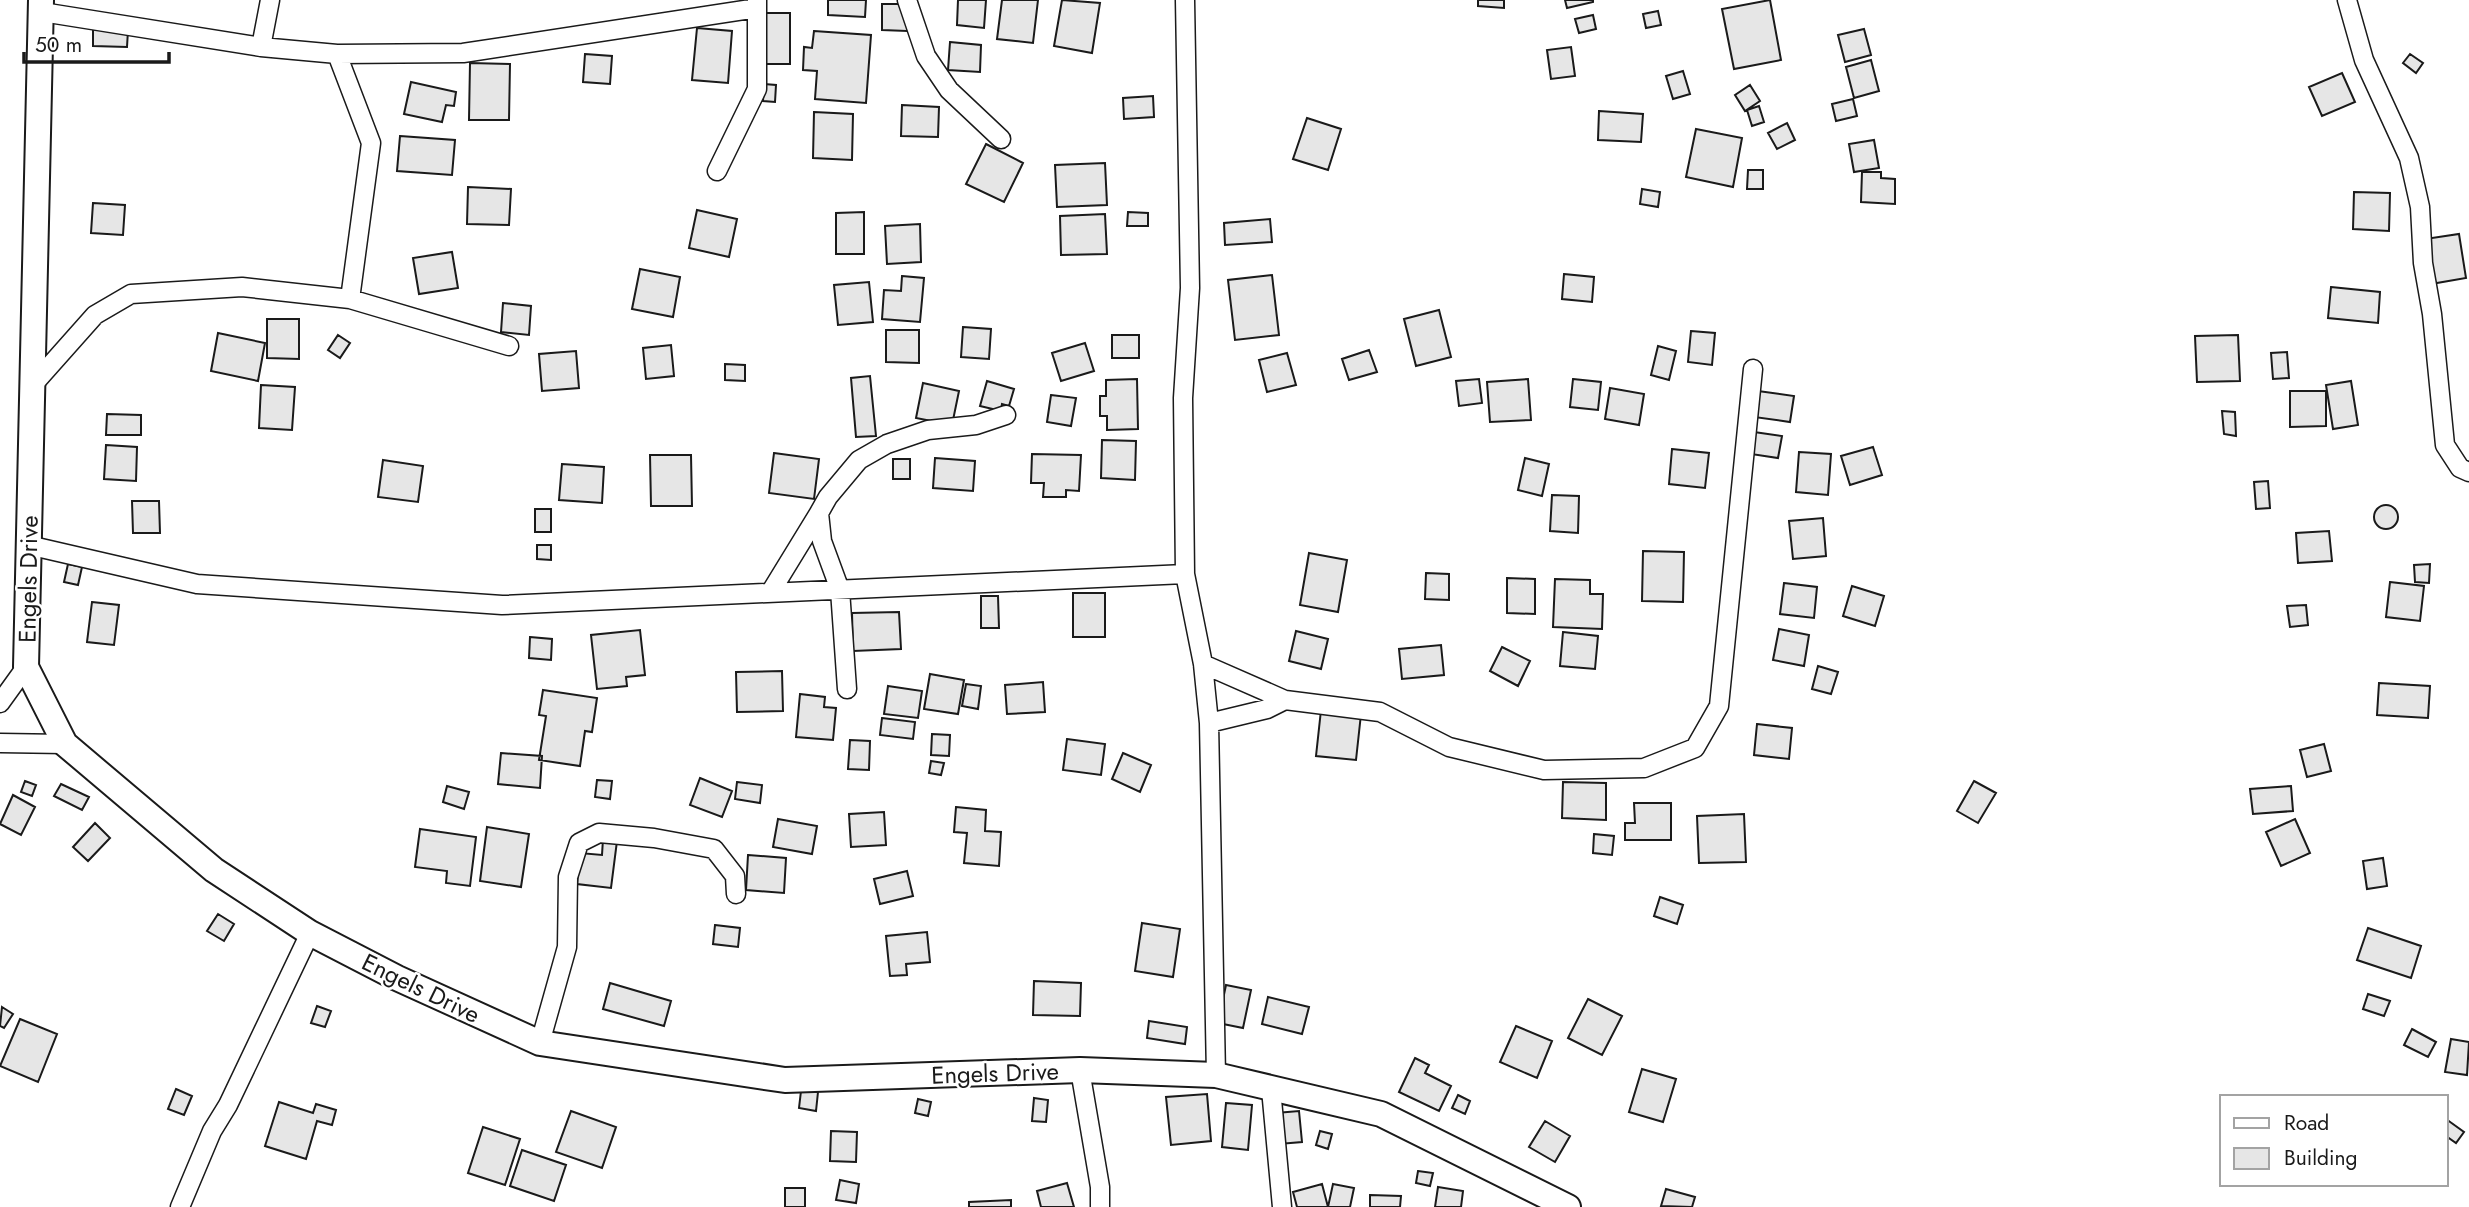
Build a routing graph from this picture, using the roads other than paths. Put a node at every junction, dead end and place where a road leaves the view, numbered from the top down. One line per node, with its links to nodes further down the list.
1 (270, 0): 7 (street)
2 (907, 0): 9 (street)
3 (1185, 0): 19 (street)
4 (2347, 0): 16 (street)
5 (757, 4): 8 (street); 10 (street)
6 (41, 6): 7 (street); 14 (street, Engels Drive)
7 (261, 47): 8 (street)
8 (337, 54): 11 (street)
9 (1001, 139)
10 (717, 171)
11 (350, 299): 12 (street); 14 (street)
12 (509, 346)
13 (1753, 369): 25 (street)
14 (31, 387): 18 (street, Engels Drive)
15 (1006, 415): 17 (street)
16 (2469, 472)
17 (819, 513): 20 (street); 21 (street)
18 (28, 545): 21 (street); 23 (street, Engels Drive)
19 (1185, 574): 20 (street); 22 (street)
20 (841, 590): 21 (street); 24 (street)
21 (770, 593)
22 (1203, 664): 25 (street); 27 (street)
23 (26, 667): 26 (street); 29 (street, Engels Drive)
24 (847, 689)
25 (1285, 700): 27 (street)
26 (0, 703)
27 (1209, 723): 34 (street)
28 (0, 743): 29 (street)
29 (65, 744): 31 (street, Engels Drive)
30 (736, 894): 32 (street)
31 (310, 933): 32 (street, Engels Drive); 36 (street)
32 (540, 1043): 33 (street, Engels Drive)
33 (1080, 1070): 34 (street, Engels Drive); 37 (street)
34 (1216, 1074): 35 (street, Engels Drive)
35 (1271, 1089): 38 (street); 39 (street, Engels Drive)
36 (180, 1207)
37 (1100, 1207)
38 (1282, 1207)
39 (1568, 1207)

